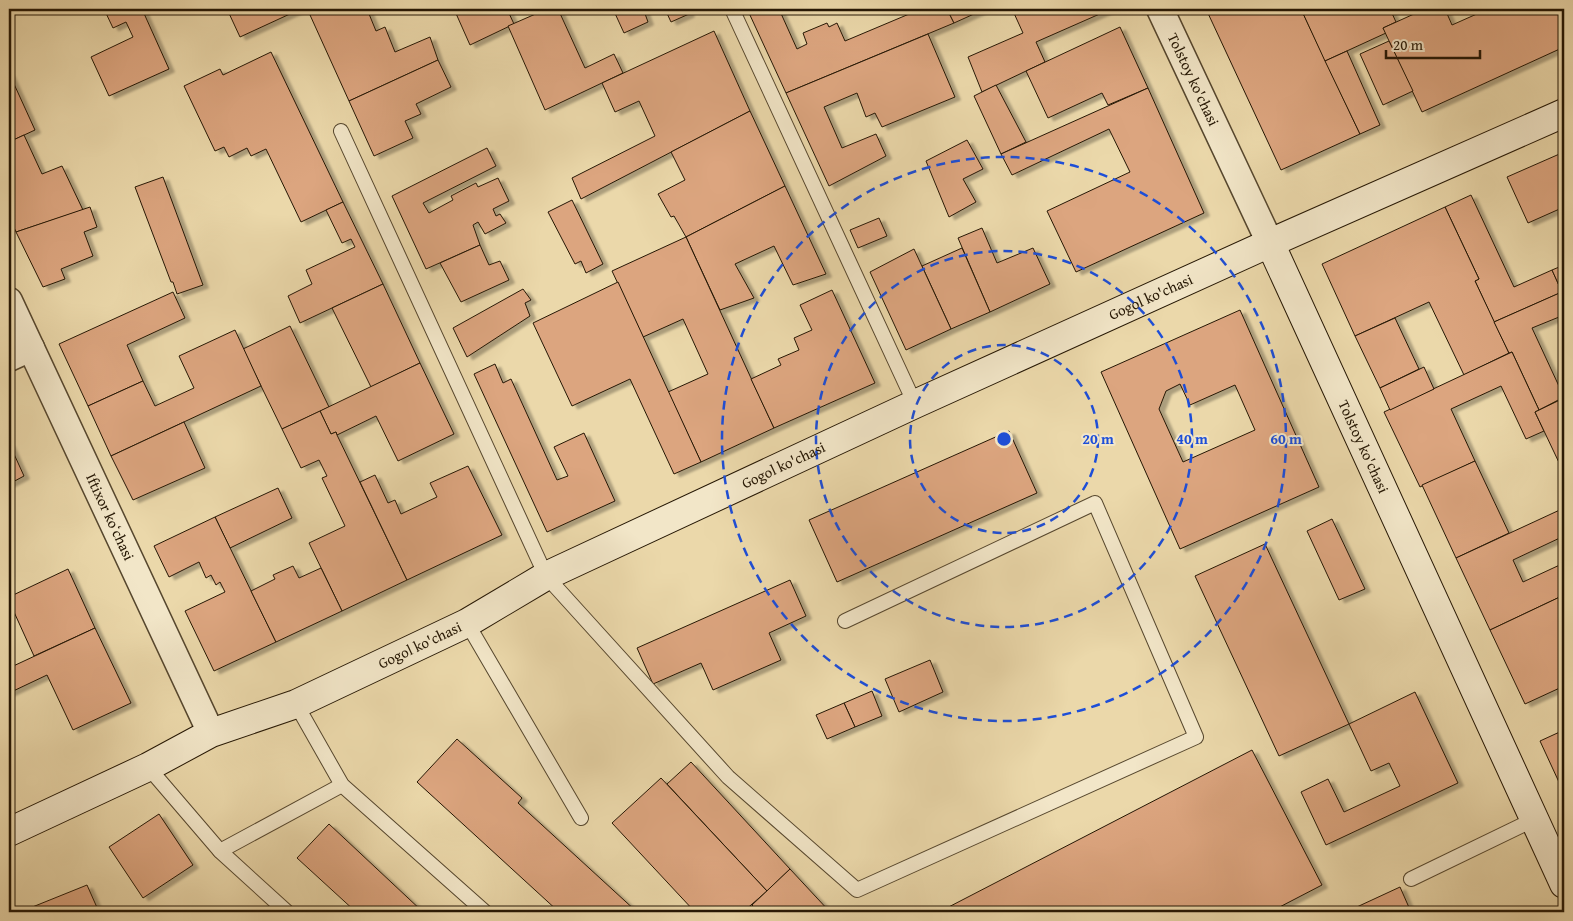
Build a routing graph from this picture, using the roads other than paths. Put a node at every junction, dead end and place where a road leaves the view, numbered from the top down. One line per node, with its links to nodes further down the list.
1 (732, 9): 8 (lane)
2 (1160, 9): 5 (street, Tolstoy ko'chasi)
3 (1564, 113): 5 (main road, Gogol ko'chasi)
4 (341, 131): 9 (lane)
5 (1270, 243): 8 (main road, Gogol ko'chasi); 17 (main road, Tolstoy ko'chasi)
6 (9, 302): 7 (street, Iftixor koʻchasi)
7 (20, 353): 13 (street, Iftixor koʻchasi)
8 (915, 404): 9 (main road, Gogol ko'chasi)
9 (546, 576): 10 (lane); 11 (main road, Gogol ko'chasi)
10 (845, 621)
11 (467, 623): 12 (main road, Gogol ko'chasi); 16 (lane)
12 (296, 704): 13 (main road, Gogol ko'chasi); 15 (lane)
13 (212, 734): 14 (main road, Gogol ko'chasi)
14 (148, 767): 18 (main road, Gogol ko'chasi); 19 (lane)
15 (342, 784): 19 (lane); 23 (lane)
16 (581, 818)
17 (1535, 818): 20 (lane); 21 (main road, Tolstoy ko'chasi)
18 (9, 832)
19 (220, 851): 22 (lane)
20 (1411, 879)
21 (1564, 884)
22 (287, 912)
23 (484, 912)

